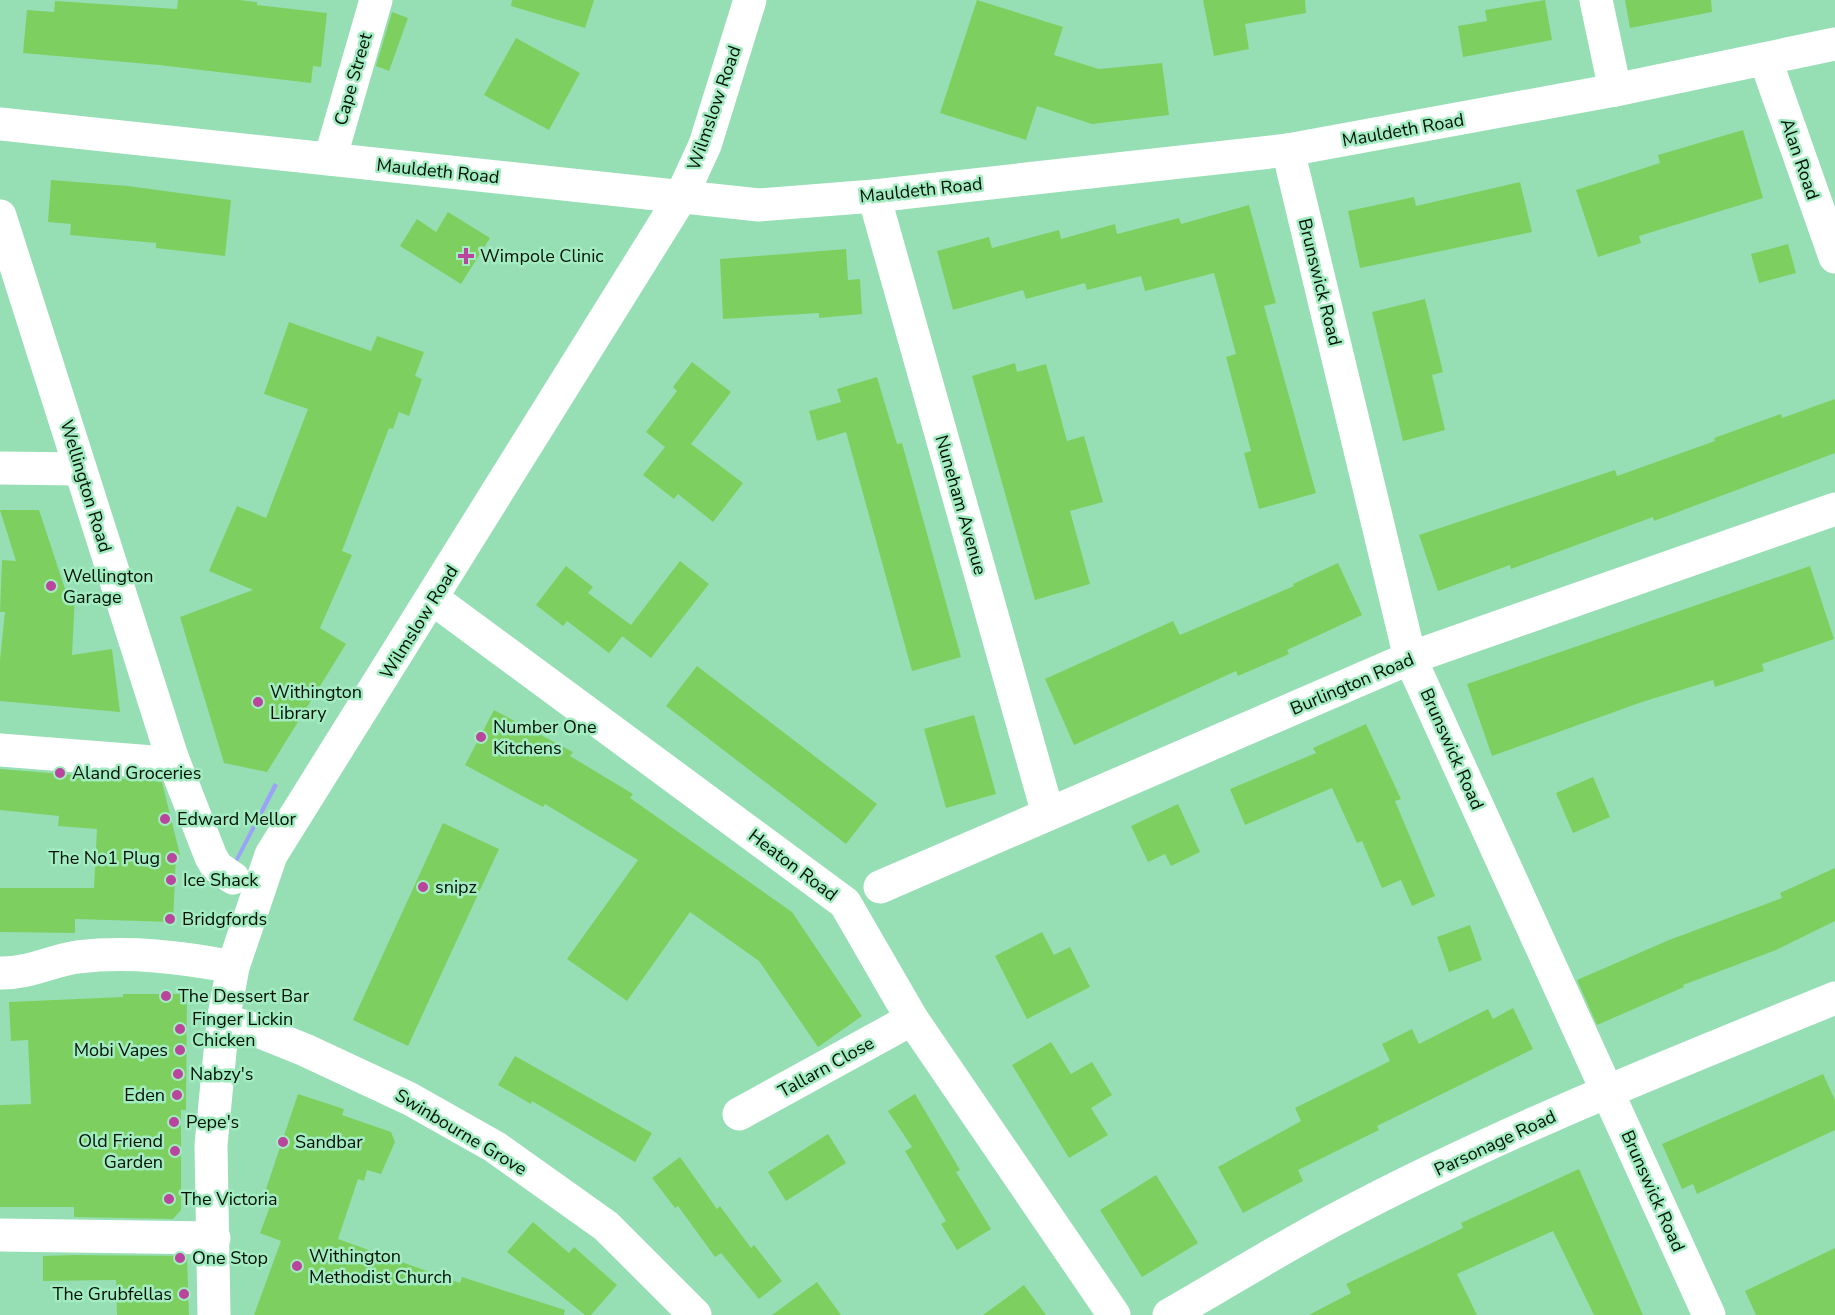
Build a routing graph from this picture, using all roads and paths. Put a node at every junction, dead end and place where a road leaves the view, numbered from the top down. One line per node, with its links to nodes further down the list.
1 (376, 0): 9 (street, Cape Street)
2 (750, 0): 11 (street, Wilmslow Road)
3 (1596, 0): 6 (street)
4 (1835, 44): 5 (street, Mauldeth Road)
5 (1766, 61): 6 (street, Mauldeth Road); 13 (street, Alan Road)
6 (1615, 90): 8 (street, Mauldeth Road)
7 (0, 124): 9 (street, Mauldeth Road)
8 (1288, 150): 10 (street, Mauldeth Road); 18 (street, Brunswick Road)
9 (330, 159): 11 (street, Mauldeth Road)
10 (874, 196): 11 (street, Mauldeth Road); 21 (street, Nuneham Avenue)
11 (681, 197): 17 (street, Wilmslow Road)
12 (0, 216): 15 (street, Wellington Road)
13 (1835, 257)
14 (0, 468): 15 (street)
15 (80, 469): 20 (street, Wellington Road)
16 (1835, 509): 18 (street, Burlington Road)
17 (433, 599): 24 (street, Wilmslow Road); 27 (street, Heaton Road)
18 (1410, 658): 21 (street, Burlington Road); 29 (street, Brunswick Road)
19 (0, 750): 20 (street)
20 (172, 757): 22 (street, Wellington Road)
21 (1047, 814): 23 (street, Burlington Road)
22 (233, 878)
23 (880, 887)
24 (233, 968): 25 (street); 28 (street, Wilmslow Road)
25 (0, 974)
26 (1835, 998): 29 (street, Parsonage Road)
27 (912, 1019): 30 (street, Tallarn Close); 35 (street, Heaton Road)
28 (223, 1021): 32 (street, Wilmslow Road); 34 (street, Swinbourne Grove)
29 (1608, 1091): 36 (street, Parsonage Road); 37 (street, Brunswick Road)
30 (739, 1114)
31 (0, 1235): 32 (street)
32 (214, 1238): 33 (street, Wilmslow Road)
33 (214, 1315)
34 (694, 1315)
35 (1114, 1315)
36 (1169, 1315)
37 (1709, 1315)

